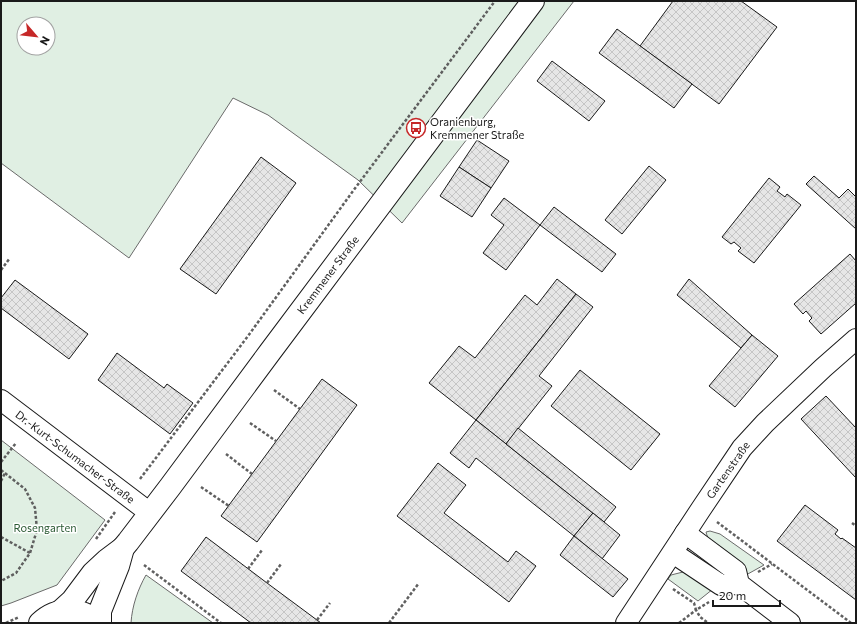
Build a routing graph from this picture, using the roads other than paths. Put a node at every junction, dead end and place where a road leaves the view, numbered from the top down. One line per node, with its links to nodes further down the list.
1 (533, 1): 4 (main road, Kremmener Straße)
2 (856, 339): 5 (street, Gartenstraße)
3 (1, 400): 4 (street, Dr.-Kurt-Schumacher-Straße)
4 (150, 513): 6 (main road, Kremmener Straße)
5 (685, 533): 7 (street, Gartenstraße); 8 (street)
6 (123, 548): 9 (main road, Kremmener Straße); 11 (main road, Kremmener Straße)
7 (673, 553): 8 (street); 12 (street, Gartenstraße)
8 (739, 584): 13 (street)
9 (61, 612): 10 (main road); 11 (main road)
10 (40, 623)
11 (99, 623)
12 (626, 623)
13 (790, 623)

